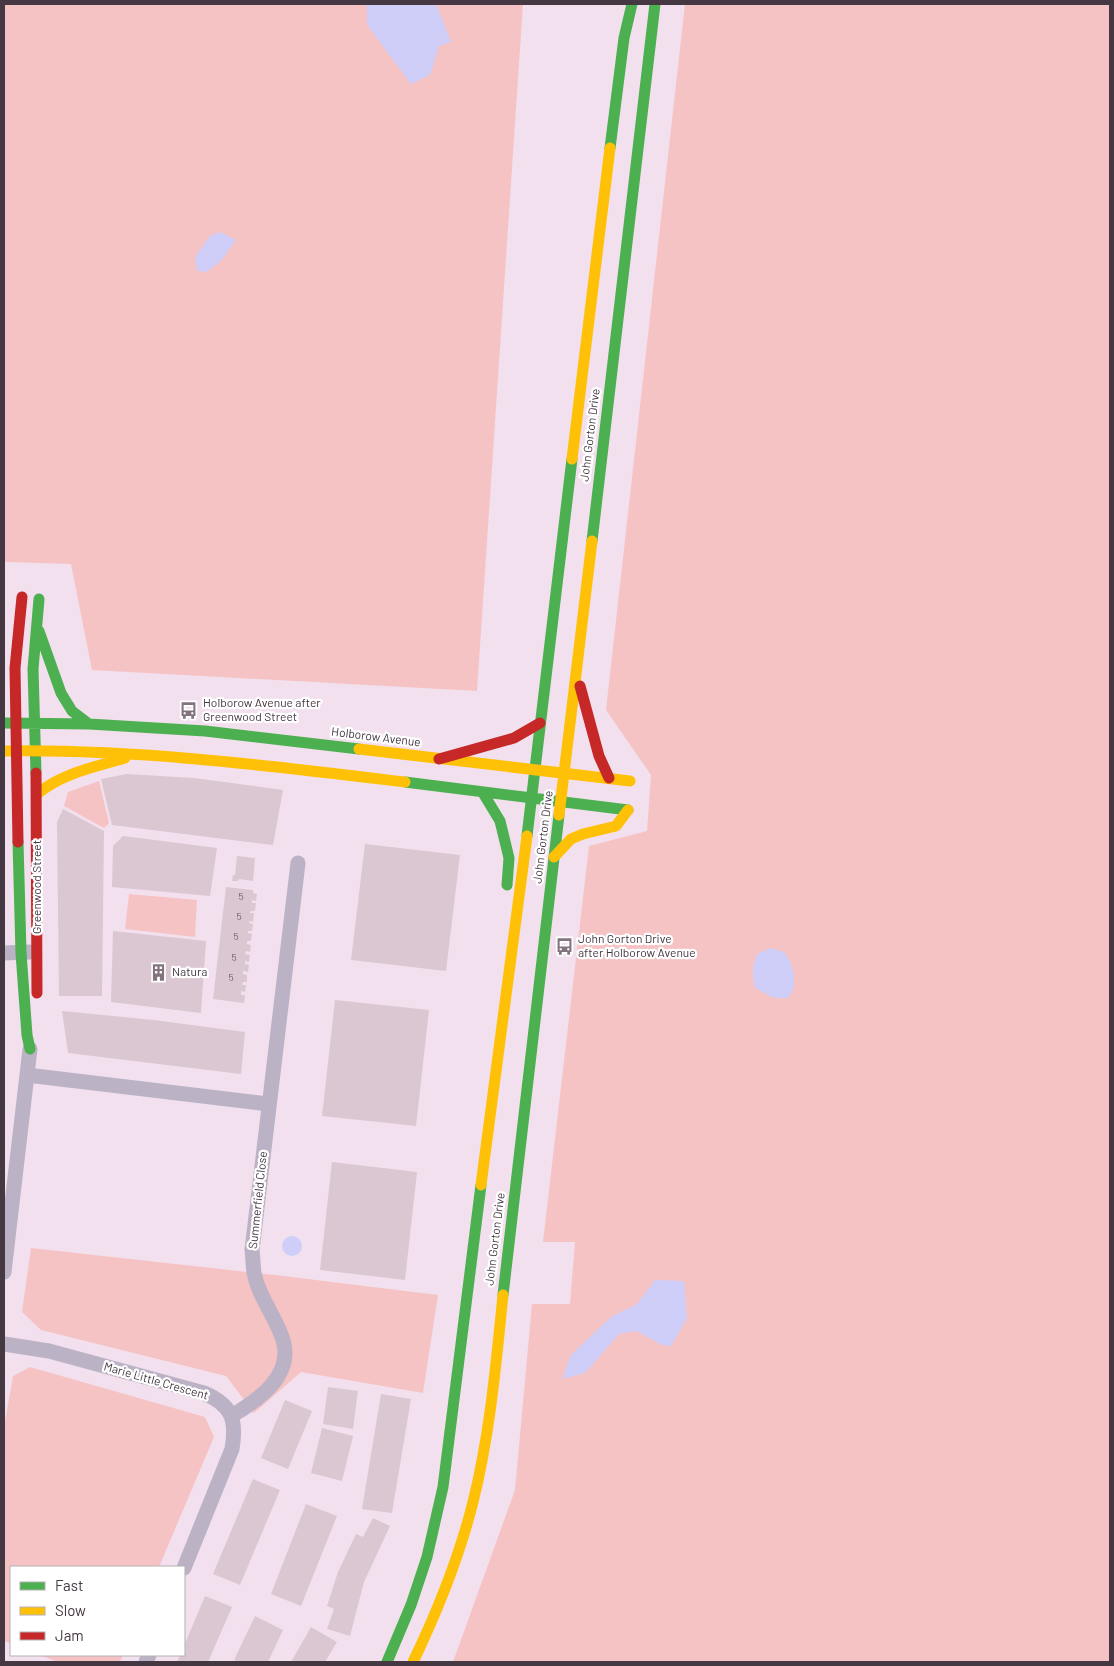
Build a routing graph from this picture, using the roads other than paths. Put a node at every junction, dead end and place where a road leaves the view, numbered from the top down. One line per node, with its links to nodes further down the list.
1 (632, 4): 12 (main road, John Gorton Drive)
2 (656, 4): 7 (main road, John Gorton Drive)
3 (22, 597): 6 (main road, Greenwood Street)
4 (39, 599): 5 (main road, Greenwood Street)
5 (36, 623): 11 (main road, Greenwood Street); 13 (main road)
6 (15, 668): 8 (main road); 10 (main road, Greenwood Street)
7 (576, 671): 20 (main road, John Gorton Drive); 21 (main road)
8 (4, 688)
9 (4, 723): 10 (main road, Holborow Avenue)
10 (16, 723): 11 (main road, Holborow Avenue); 16 (main road, Greenwood Street)
11 (35, 723): 13 (main road, Holborow Avenue); 14 (main road, Greenwood Street)
12 (540, 723): 18 (main road); 19 (main road, John Gorton Drive)
13 (89, 724): 18 (main road, Holborow Avenue)
14 (36, 750): 16 (main road); 17 (main road); 24 (main road, Greenwood Street)
15 (4, 751): 16 (main road)
16 (16, 751): 28 (main road, Greenwood Street)
17 (138, 754): 23 (main road); 24 (main road)
18 (439, 759): 19 (main road, Holborow Avenue)
19 (534, 769): 20 (main road, Holborow Avenue); 25 (main road, John Gorton Drive)
20 (564, 772): 21 (main road, Holborow Avenue); 26 (main road, John Gorton Drive)
21 (609, 778): 22 (main road, Holborow Avenue)
22 (630, 781)
23 (483, 793): 25 (main road); 31 (main road)
24 (37, 794): 33 (main road, Greenwood Street)
25 (532, 798): 26 (main road); 36 (main road, John Gorton Drive)
26 (561, 802): 29 (main road, John Gorton Drive); 29 (main road)
27 (7, 820): 28 (main road)
28 (18, 845): 35 (main road, Greenwood Street)
29 (554, 857): 40 (main road, John Gorton Drive)
30 (298, 863): 39 (street, Summerfield Close)
31 (506, 896)
32 (504, 925): 36 (main road)
33 (37, 952): 35 (street); 37 (main road, Greenwood Street)
34 (4, 953): 35 (street)
35 (21, 953): 37 (main road, Greenwood Street)
36 (506, 995): 46 (main road, John Gorton Drive)
37 (30, 1049): 38 (street, Greenwood Street)
38 (27, 1075): 39 (street); 41 (street, Greenwood Street)
39 (268, 1104): 44 (street, Summerfield Close)
40 (506, 1266): 42 (main road); 49 (main road, John Gorton Drive)
41 (4, 1272)
42 (495, 1272)
43 (4, 1344): 44 (street, Marie Little Crescent)
44 (231, 1416): 47 (street)
45 (457, 1476): 46 (main road)
46 (443, 1487): 48 (main road, John Gorton Drive)
47 (185, 1566)
48 (387, 1662)
49 (413, 1662)

